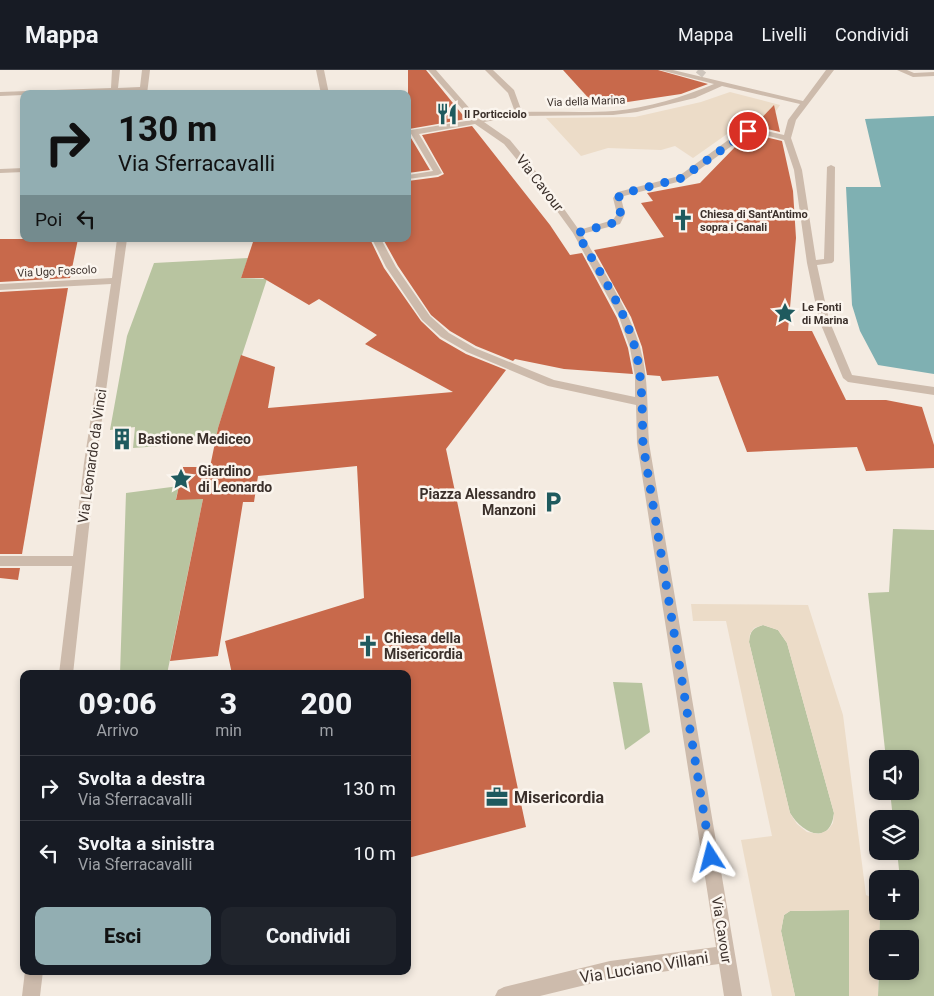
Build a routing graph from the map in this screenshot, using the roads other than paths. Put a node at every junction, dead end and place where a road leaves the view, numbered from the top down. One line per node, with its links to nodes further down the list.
1 (116, 70): 11 (street)
2 (146, 70): 12 (street)
3 (320, 70): 13 (street)
4 (432, 70): 18 (street, Via Cavour)
5 (489, 70): 17 (street)
6 (664, 70): 10 (street)
7 (830, 70): 16 (street)
8 (901, 70): 9 (street)
9 (934, 74)
10 (720, 84): 16 (street); 17 (street, Via della Marina)
11 (114, 90)
12 (143, 90)
13 (324, 90)
14 (20, 93): 15 (street)
15 (0, 94)
16 (804, 103): 20 (street)
17 (519, 114): 18 (street, Via della Marina)
18 (478, 122): 19 (street, Via della Marina); 25 (street, Via Cavour)
19 (411, 131): 24 (street)
20 (787, 138): 25 (street); 28 (street)
21 (831, 167): 28 (street)
22 (20, 170): 23 (street)
23 (0, 171)
24 (411, 177)
25 (577, 233): 32 (street, Via Cavour)
26 (122, 242): 29 (street, Via Leonardo da Vinci)
27 (378, 242): 32 (street)
28 (812, 263): 31 (street)
29 (116, 281): 30 (street, Via Ugo Foscolo); 34 (street, Via Leonardo da Vinci)
30 (0, 287)
31 (934, 391)
32 (641, 402): 36 (street, Via Cavour)
33 (0, 561): 34 (street)
34 (78, 561): 35 (street, Via Leonardo da Vinci)
35 (66, 670)
36 (726, 954): 39 (street, Via Luciano Villani); 40 (street, Via Cavour)
37 (34, 975): 38 (street)
38 (31, 996)
39 (504, 996)
40 (733, 996)

